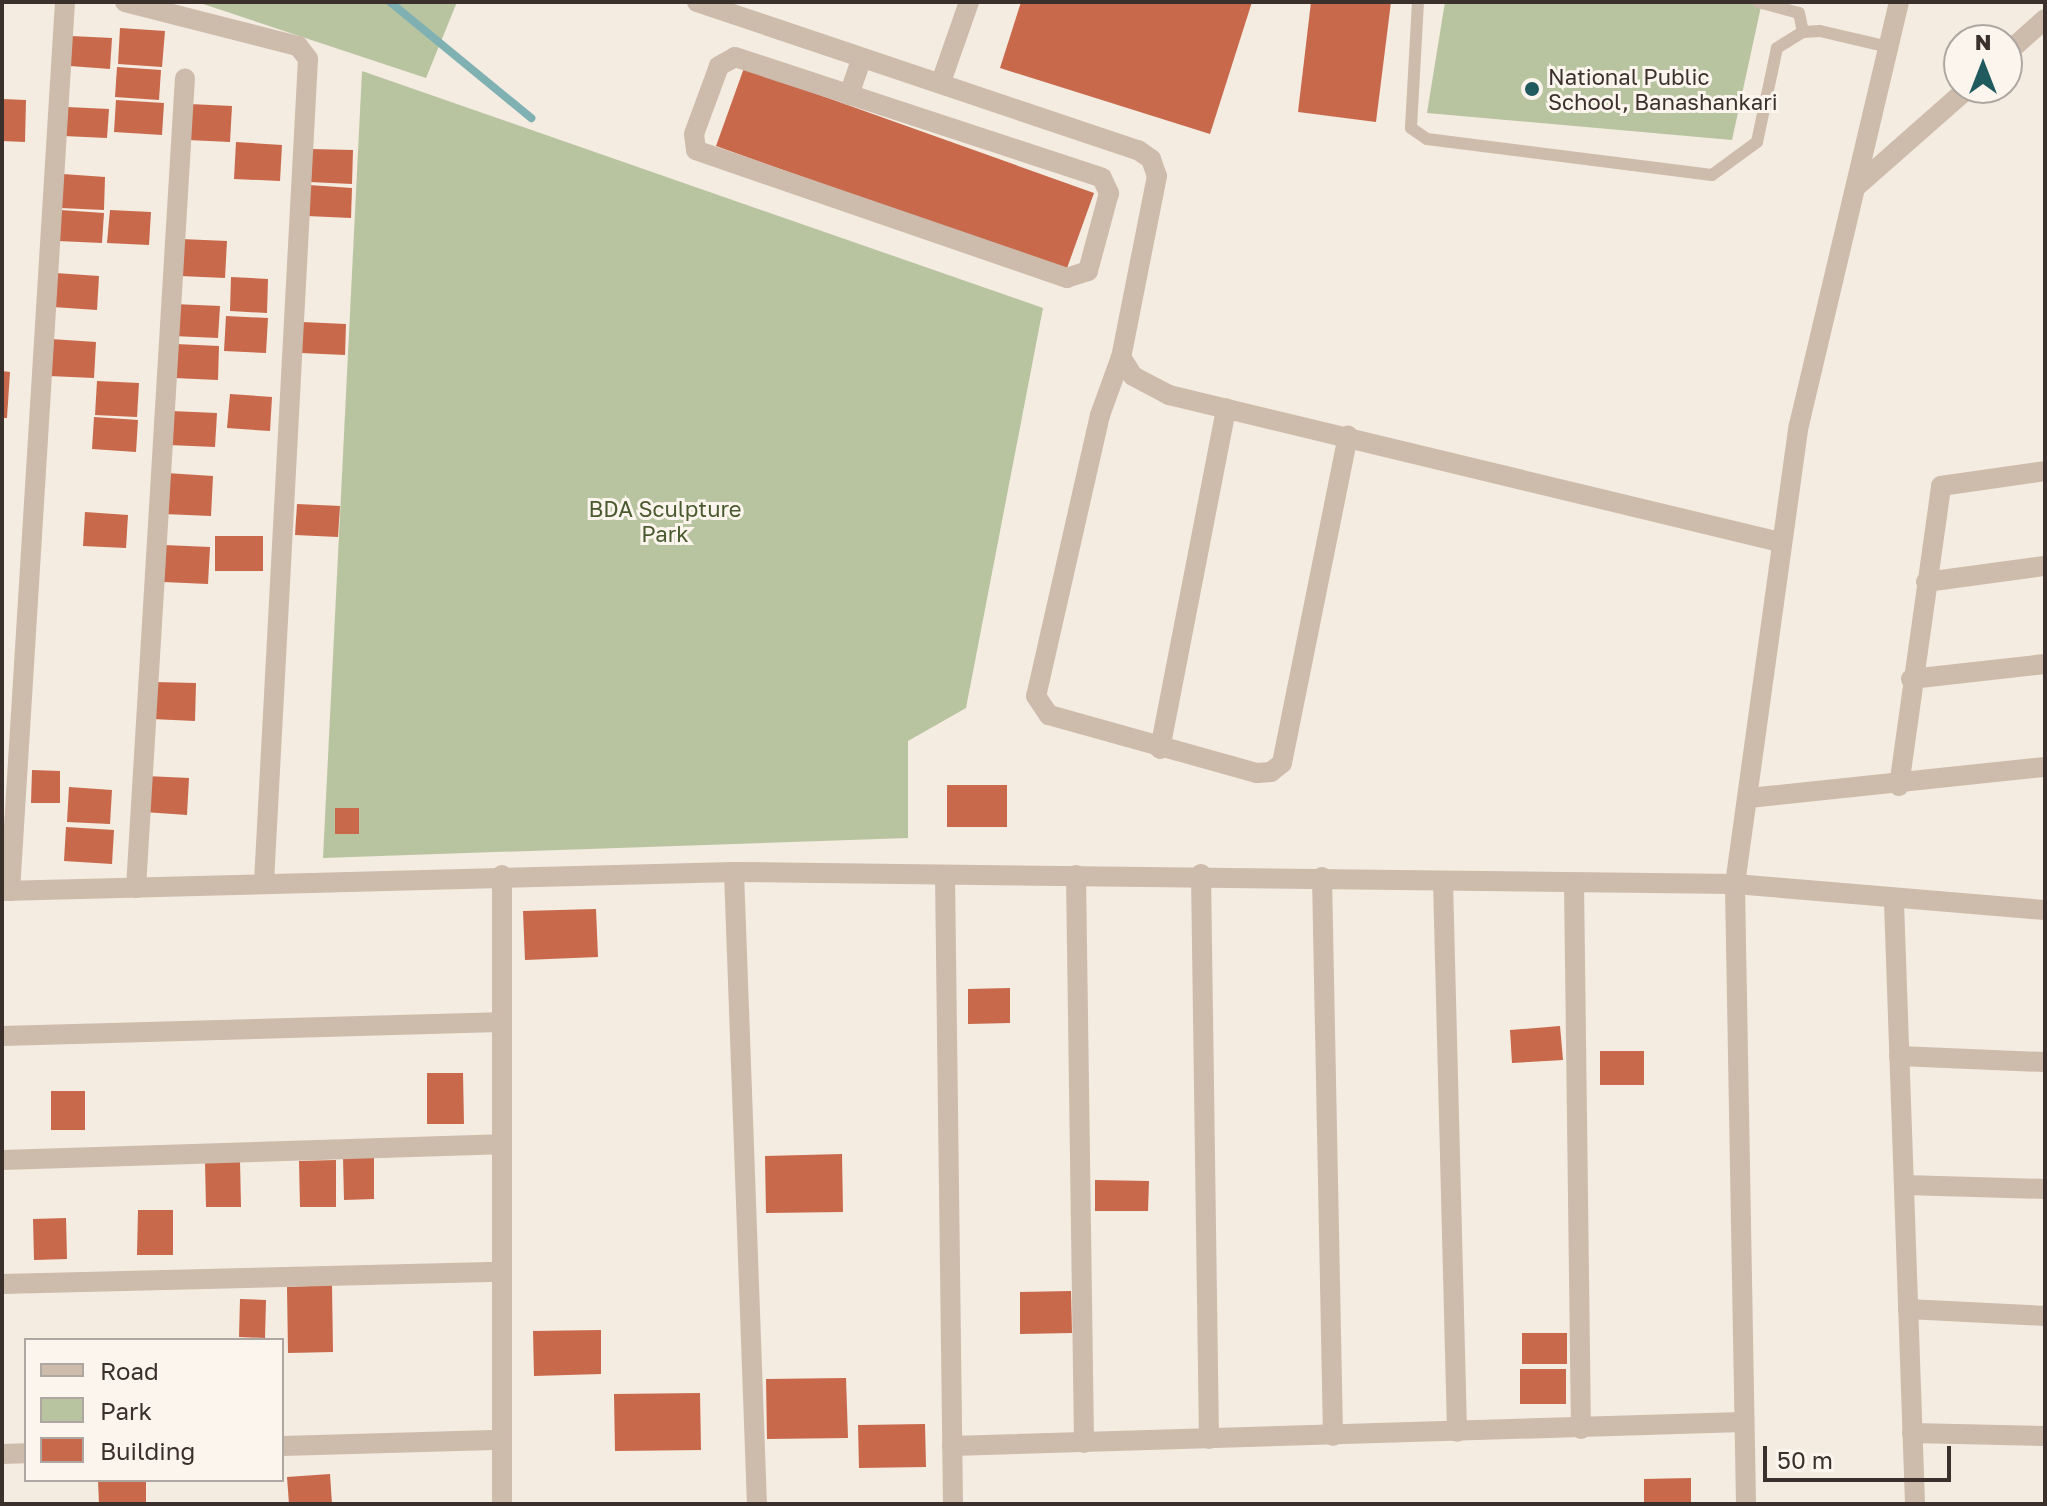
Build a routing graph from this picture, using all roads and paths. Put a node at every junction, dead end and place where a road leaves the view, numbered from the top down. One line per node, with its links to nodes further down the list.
1 (65, 2): 42 (street)
2 (125, 2): 38 (street)
3 (697, 2): 12 (street)
4 (969, 2): 14 (street)
5 (1418, 2): 9 (lane)
6 (1758, 2): 9 (lane)
7 (1899, 2): 11 (street)
8 (2045, 19): 10 (street)
9 (1803, 32): 11 (lane)
10 (2023, 39)
11 (1889, 47): 17 (street)
12 (862, 58): 14 (street); 15 (street)
13 (185, 78): 41 (street)
14 (941, 82): 18 (street)
15 (849, 95): 15 (street)
16 (1950, 104): 17 (street)
17 (1857, 186): 22 (street)
18 (1121, 357): 19 (street); 27 (street)
19 (1226, 408): 20 (street); 27 (street)
20 (1348, 436): 22 (street); 27 (street)
21 (2045, 471): 24 (street)
22 (1780, 542): 30 (street)
23 (2045, 566): 24 (street)
24 (1926, 582): 26 (street)
25 (2045, 664): 26 (street)
26 (1911, 679): 29 (street)
27 (1160, 749)
28 (2045, 767): 29 (street)
29 (1899, 786): 30 (street)
30 (1748, 804): 40 (street)
31 (734, 872): 33 (street); 34 (street); 71 (street)
32 (1201, 874): 35 (street); 36 (street); 63 (street)
33 (502, 875): 38 (street); 45 (street)
34 (945, 875): 35 (street); 67 (street)
35 (1076, 875): 65 (street)
36 (1322, 877): 37 (street); 61 (street)
37 (1443, 881): 39 (street); 59 (street)
38 (264, 883): 41 (street)
39 (1574, 883): 40 (street); 58 (street)
40 (1735, 884): 43 (street); 57 (street)
41 (136, 888): 42 (street)
42 (6, 891)
43 (1894, 902): 44 (street); 47 (street)
44 (2045, 910)
45 (499, 1022): 46 (street); 49 (street)
46 (2, 1036)
47 (1899, 1056): 48 (street); 51 (street)
48 (2045, 1062)
49 (500, 1144): 50 (street); 53 (street)
50 (2, 1160)
51 (1904, 1185): 52 (street); 55 (street)
52 (2045, 1189)
53 (501, 1272): 54 (street); 64 (street)
54 (2, 1284)
55 (1908, 1309): 56 (street); 60 (street)
56 (2045, 1316)
57 (1743, 1422): 58 (street); 73 (street)
58 (1581, 1429): 59 (street)
59 (1457, 1432): 61 (street)
60 (1912, 1433): 62 (street); 74 (street)
61 (1333, 1436): 63 (street)
62 (2045, 1436)
63 (1209, 1439): 65 (street)
64 (502, 1440): 66 (street); 70 (street)
65 (1084, 1443): 67 (street)
66 (284, 1446)
67 (952, 1446): 72 (street)
68 (24, 1453): 69 (street)
69 (2, 1454)
70 (502, 1504)
71 (757, 1504)
72 (953, 1504)
73 (1746, 1504)
74 (1915, 1504)

